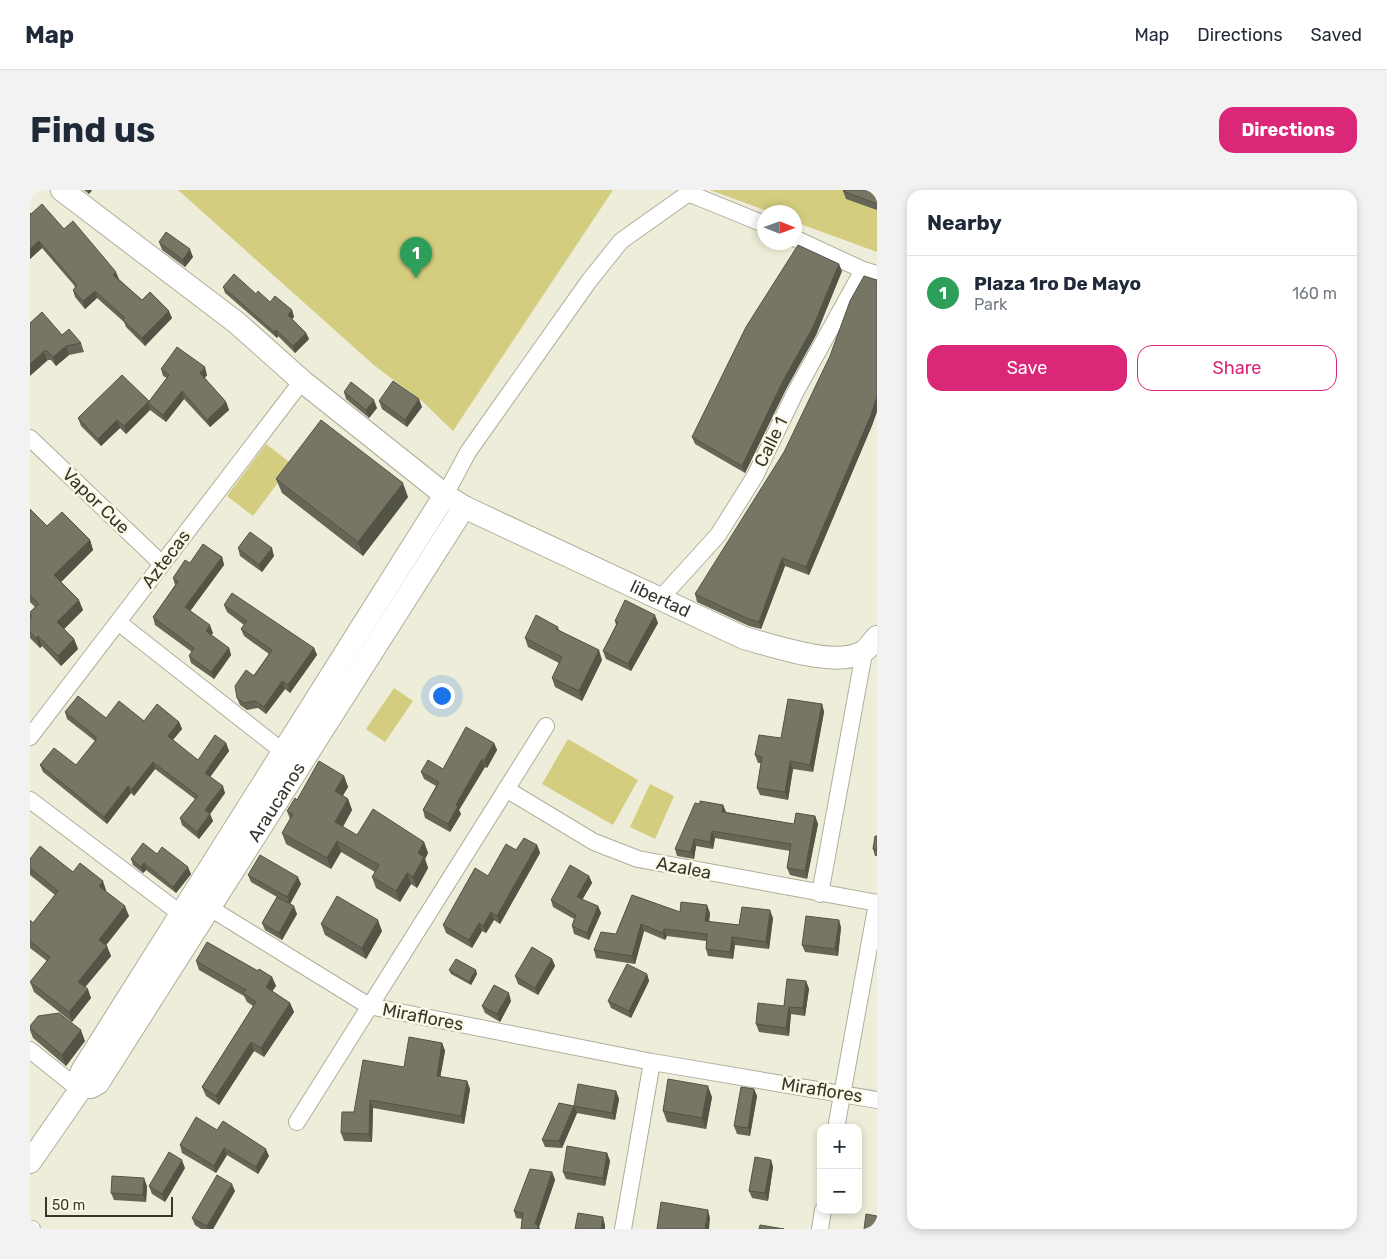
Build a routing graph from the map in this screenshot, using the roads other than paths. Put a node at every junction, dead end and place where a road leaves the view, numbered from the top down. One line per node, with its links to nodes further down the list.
1 (62, 190): 6 (street, libertad)
2 (690, 192): 3 (street); 8 (street)
3 (757, 221)
4 (802, 242): 5 (street)
5 (870, 272): 11 (street, Calle 1)
6 (302, 381): 8 (street, libertad); 10 (street, Aztecas)
7 (30, 438): 10 (street, Vapor Cue)
8 (445, 494): 9 (street, libertad); 16 (street, Araucanos)
9 (464, 507): 11 (street, libertad); 16 (street, Araucanos)
10 (162, 564): 12 (street, Aztecas)
11 (660, 600): 13 (street, libertad)
12 (118, 622): 15 (street, Aztecas); 16 (street)
13 (870, 645): 19 (street)
14 (546, 726): 17 (street)
15 (30, 738)
16 (292, 759): 21 (street, Araucanos); 22 (street, Araucanos)
17 (506, 789): 19 (street, Azalea); 23 (street)
18 (30, 800): 22 (street)
19 (820, 894): 20 (street, Azalea)
20 (877, 903): 27 (street)
21 (210, 908): 22 (street); 23 (street, Miraflores); 26 (street, Araucanos)
22 (181, 914): 26 (street, Araucanos)
23 (369, 1006): 25 (street, Miraflores); 29 (street)
24 (30, 1050): 26 (street)
25 (652, 1062): 27 (street, Miraflores); 33 (street)
26 (81, 1088): 31 (street, Araucanos)
27 (842, 1094): 28 (street, Miraflores); 30 (street)
28 (877, 1100)
29 (296, 1122)
30 (837, 1124)
31 (30, 1162)
32 (822, 1214): 34 (street)
33 (623, 1229)
34 (820, 1229)

